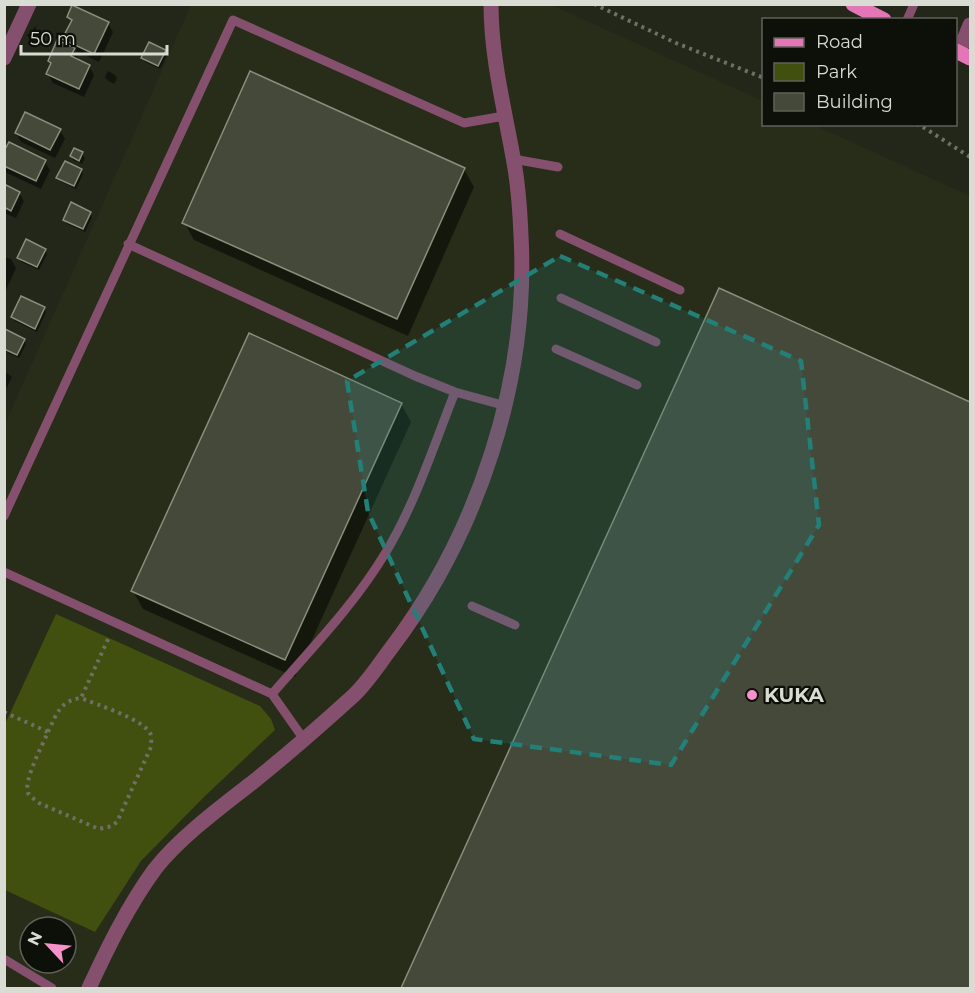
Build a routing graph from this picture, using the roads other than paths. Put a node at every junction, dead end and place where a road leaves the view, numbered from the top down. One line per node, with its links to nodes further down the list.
1 (29, 4): 9 (street)
2 (491, 4): 10 (street)
3 (853, 4): 5 (main road)
4 (914, 4): 6 (lane)
5 (880, 18)
6 (908, 18)
7 (970, 25): 8 (street)
8 (962, 54)
9 (4, 58)
10 (504, 116): 11 (street); 14 (lane)
11 (513, 159): 12 (lane); 21 (street)
12 (558, 167)
13 (560, 234): 15 (lane)
14 (129, 244): 20 (lane); 22 (lane)
15 (680, 290)
16 (561, 298): 17 (lane)
17 (656, 342)
18 (556, 349): 19 (lane)
19 (637, 385)
20 (455, 392): 21 (lane); 26 (lane)
21 (506, 406): 27 (street)
22 (4, 516)
23 (4, 572): 26 (lane)
24 (472, 606): 25 (lane)
25 (515, 625)
26 (272, 694): 27 (lane)
27 (304, 741): 30 (street)
28 (4, 959): 29 (lane)
29 (52, 988)
30 (89, 988)

